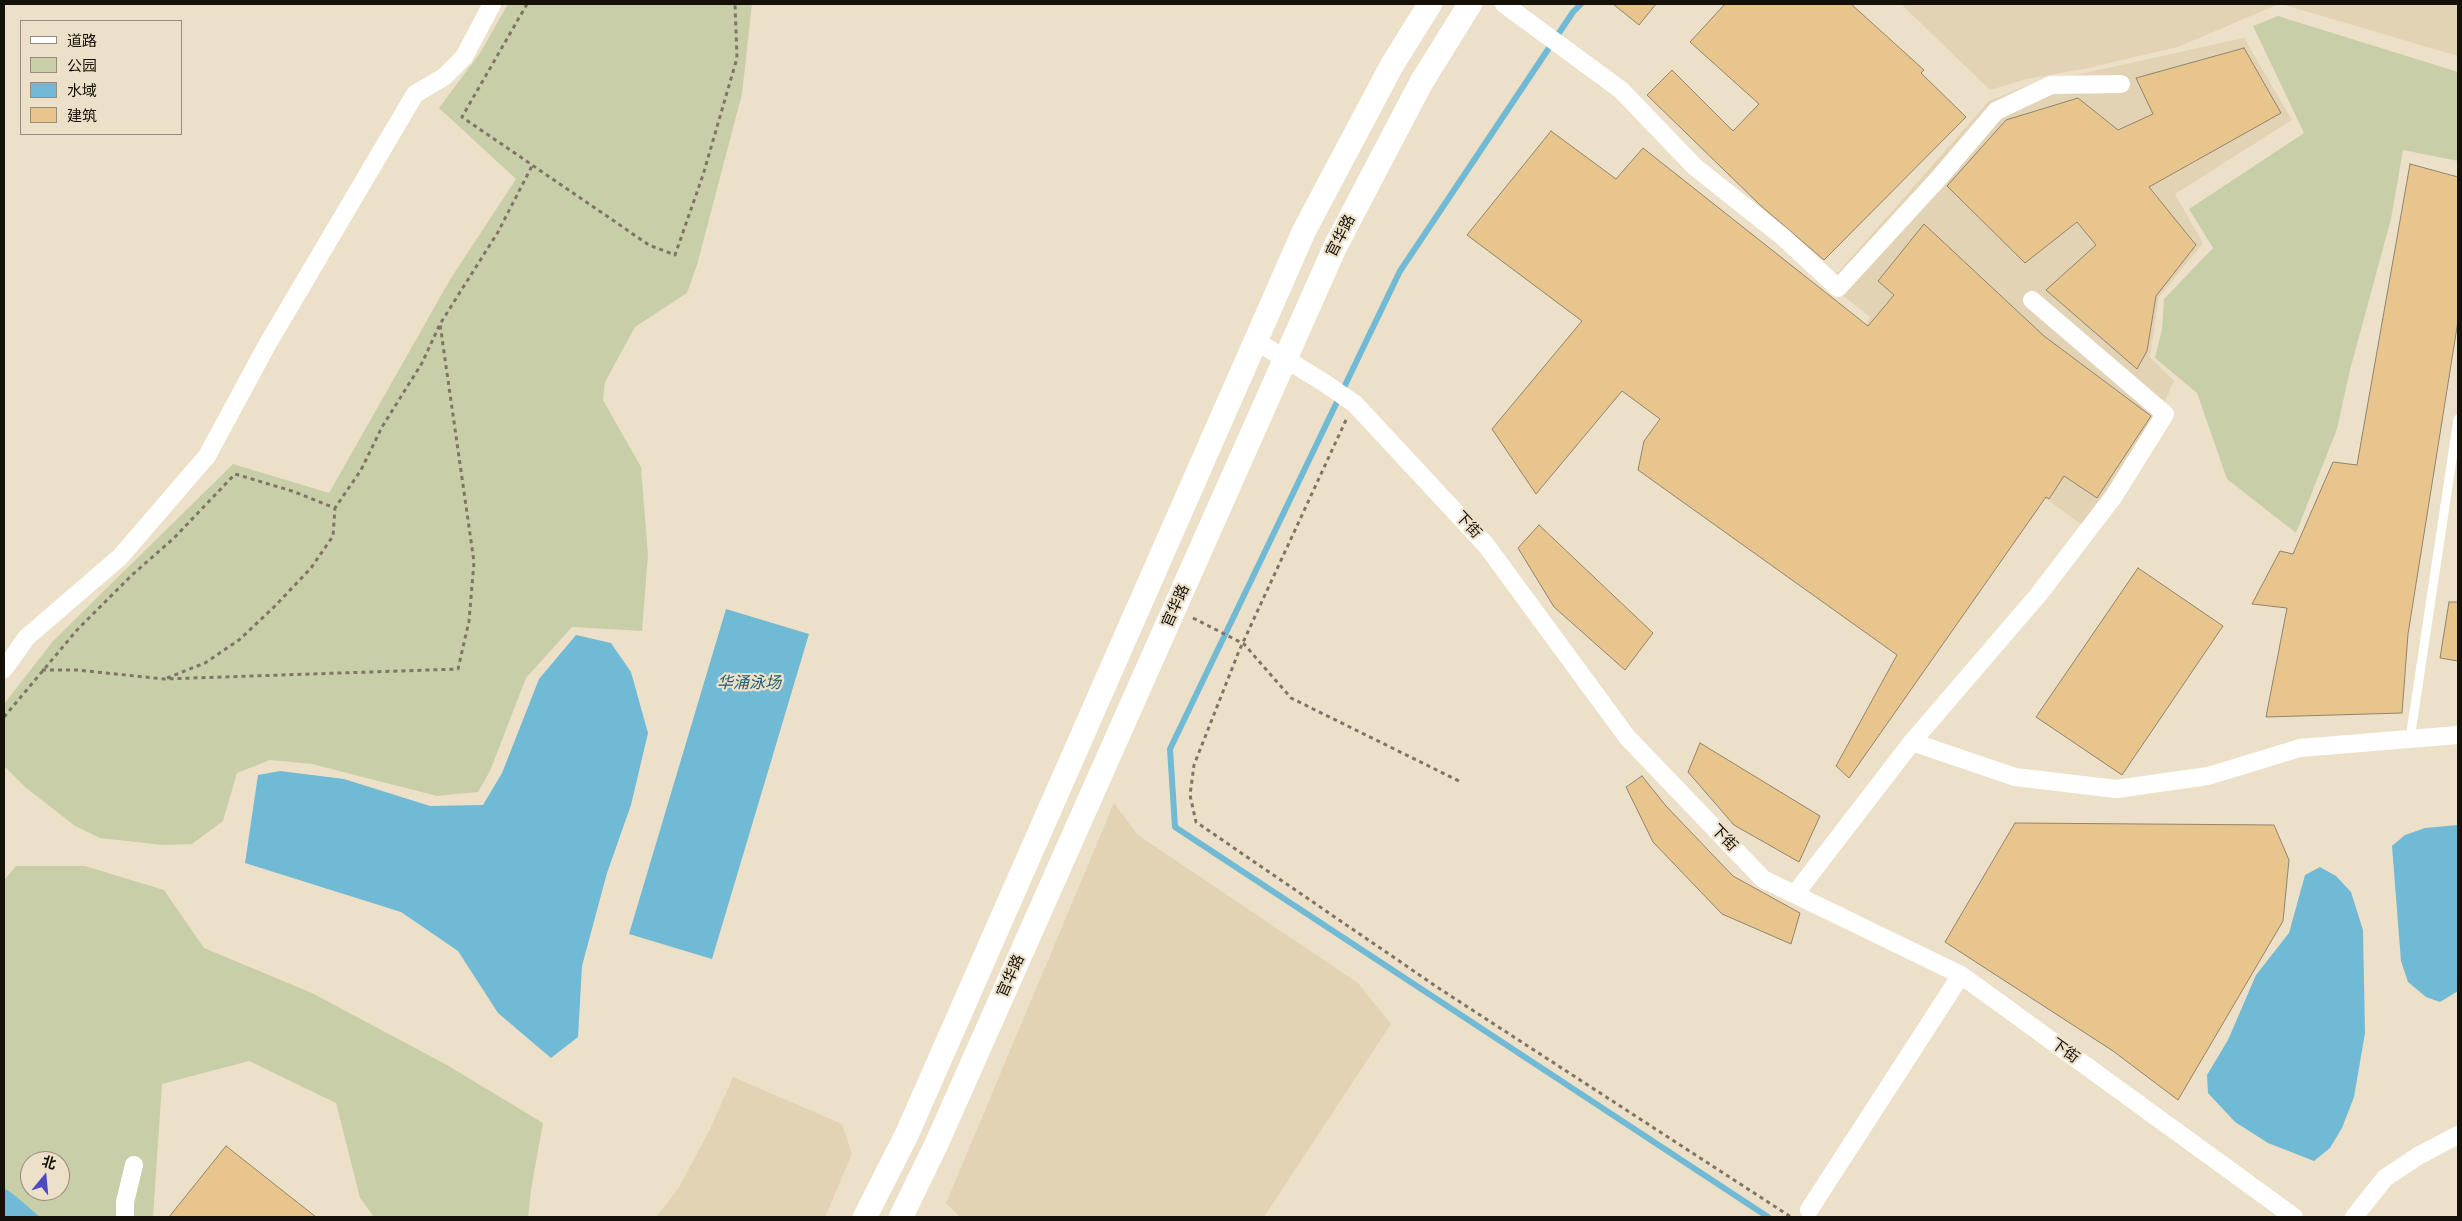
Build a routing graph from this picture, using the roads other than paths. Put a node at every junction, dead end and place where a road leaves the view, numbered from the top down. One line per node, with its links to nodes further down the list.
1 (492, 4): 10 (street)
2 (1430, 4): 7 (main road, 官华路)
3 (1470, 4): 8 (main road, 官华路)
4 (1504, 4): 5 (street)
5 (2121, 84)
6 (2032, 300): 13 (street)
7 (1256, 341): 8 (street, 下街); 20 (main road, 官华路)
8 (1285, 360): 14 (street, 下街); 21 (main road, 官华路)
9 (2458, 419): 12 (lane)
10 (4, 669)
11 (2458, 735): 12 (street)
12 (2410, 739): 13 (street)
13 (1912, 742): 14 (street)
14 (1795, 894): 15 (street, 下街)
15 (1961, 975): 18 (street); 22 (street, 下街)
16 (2458, 1136): 23 (street)
17 (134, 1165): 19 (street)
18 (1809, 1210)
19 (125, 1217)
20 (865, 1217)
21 (900, 1217)
22 (2294, 1217)
23 (2354, 1217)

